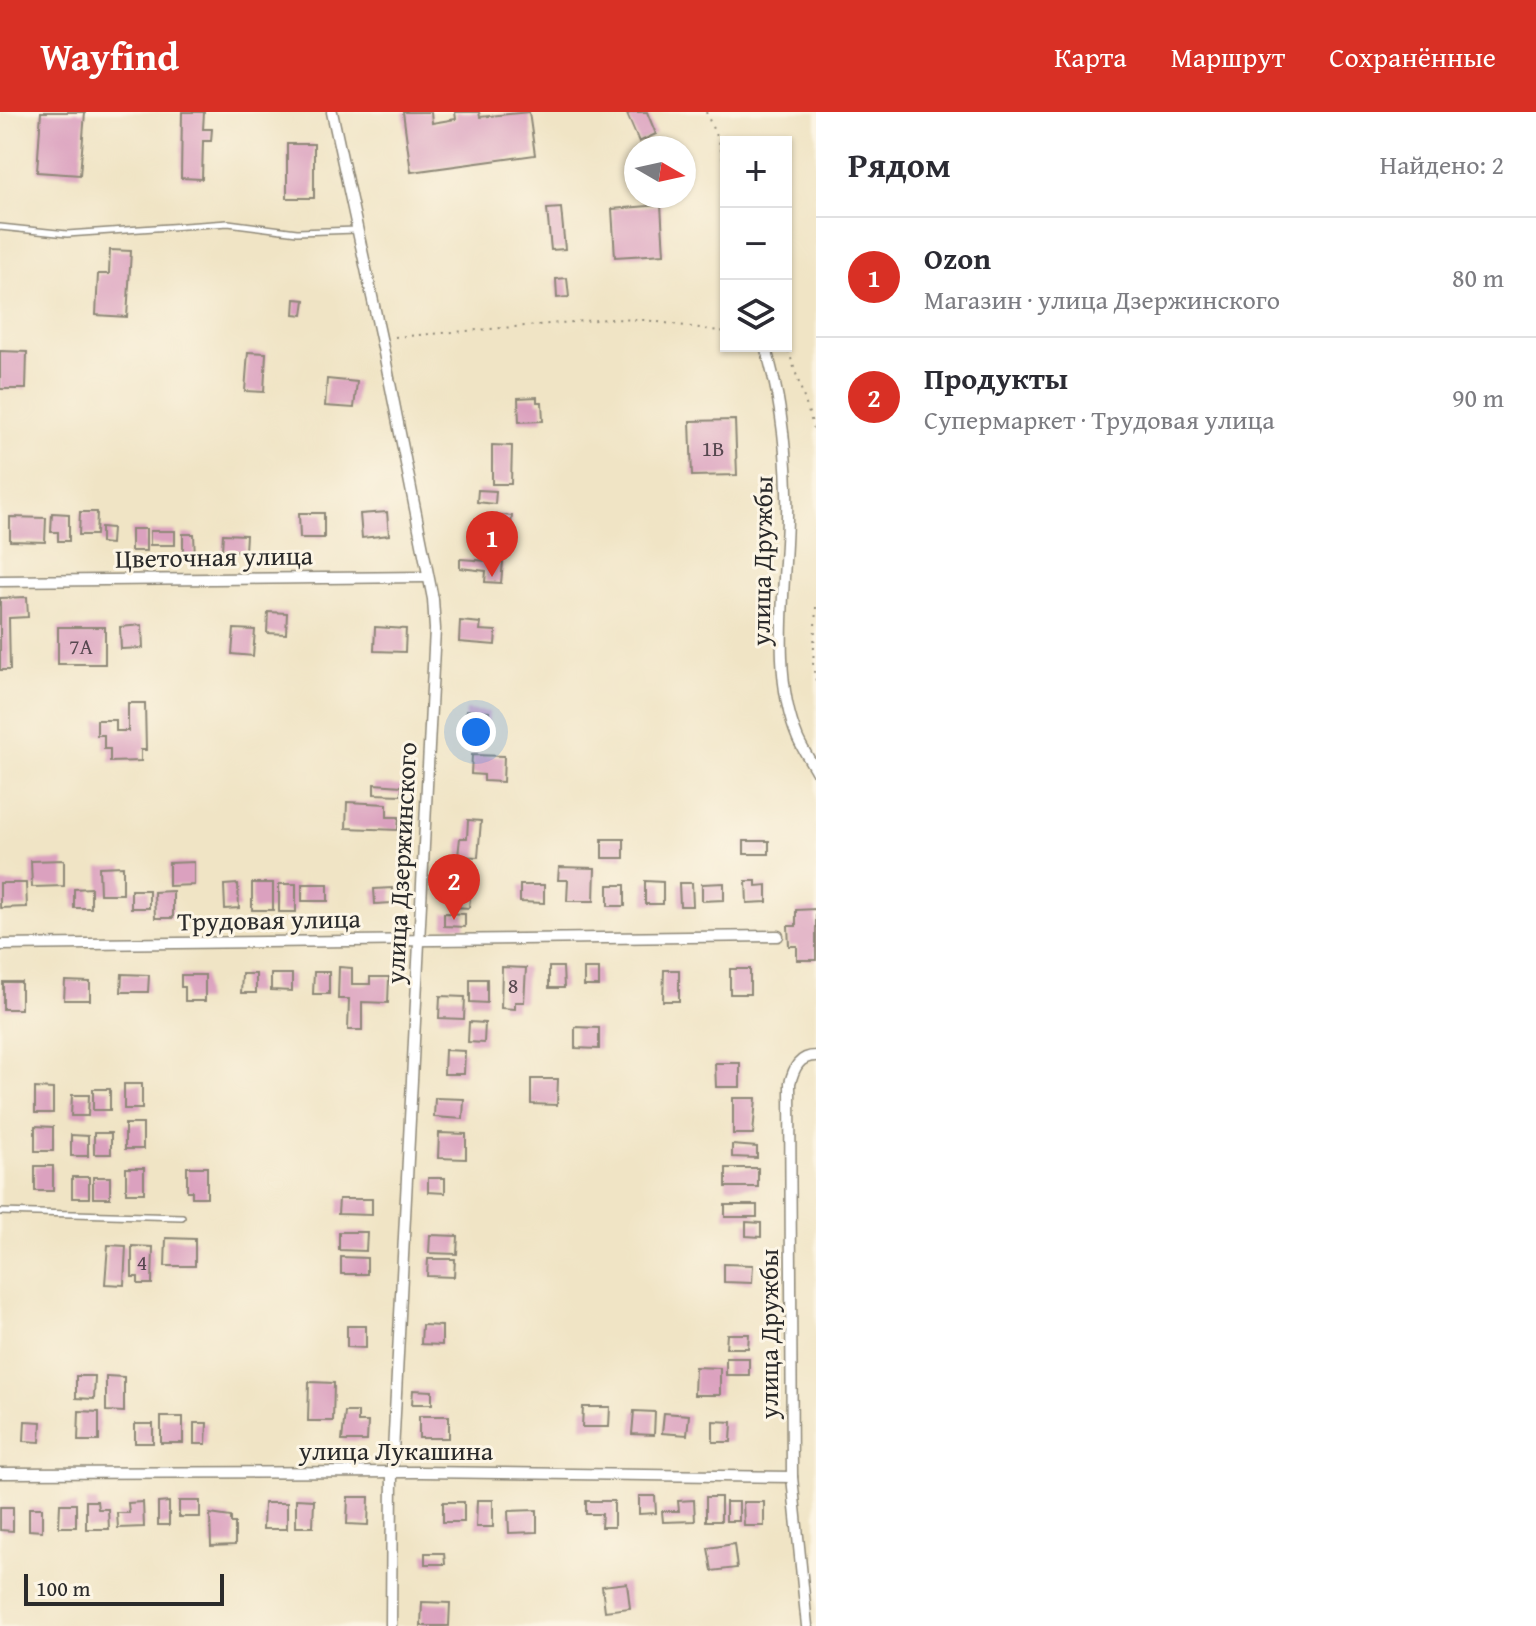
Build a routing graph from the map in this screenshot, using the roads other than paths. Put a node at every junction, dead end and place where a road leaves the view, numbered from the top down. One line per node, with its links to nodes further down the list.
1 (332, 112): 3 (street, улица Дзержинского)
2 (0, 227): 3 (lane)
3 (358, 230): 5 (street, улица Дзержинского)
4 (766, 352): 7 (street, улица Дружбы)
5 (428, 577): 6 (street, Цветочная улица); 9 (street, улица Дзержинского)
6 (0, 581)
7 (816, 771)
8 (778, 936): 9 (street, Трудовая улица)
9 (419, 940): 10 (street, Трудовая улица); 14 (street, улица Дзержинского)
10 (0, 945)
11 (816, 1056): 16 (street, улица Дружбы)
12 (0, 1212): 13 (lane)
13 (182, 1217)
14 (392, 1472): 15 (street, улица Лукашина); 16 (street, улица Лукашина); 17 (street, улица Дзержинского)
15 (0, 1473)
16 (792, 1477): 18 (street, улица Дружбы)
17 (391, 1626)
18 (807, 1626)

